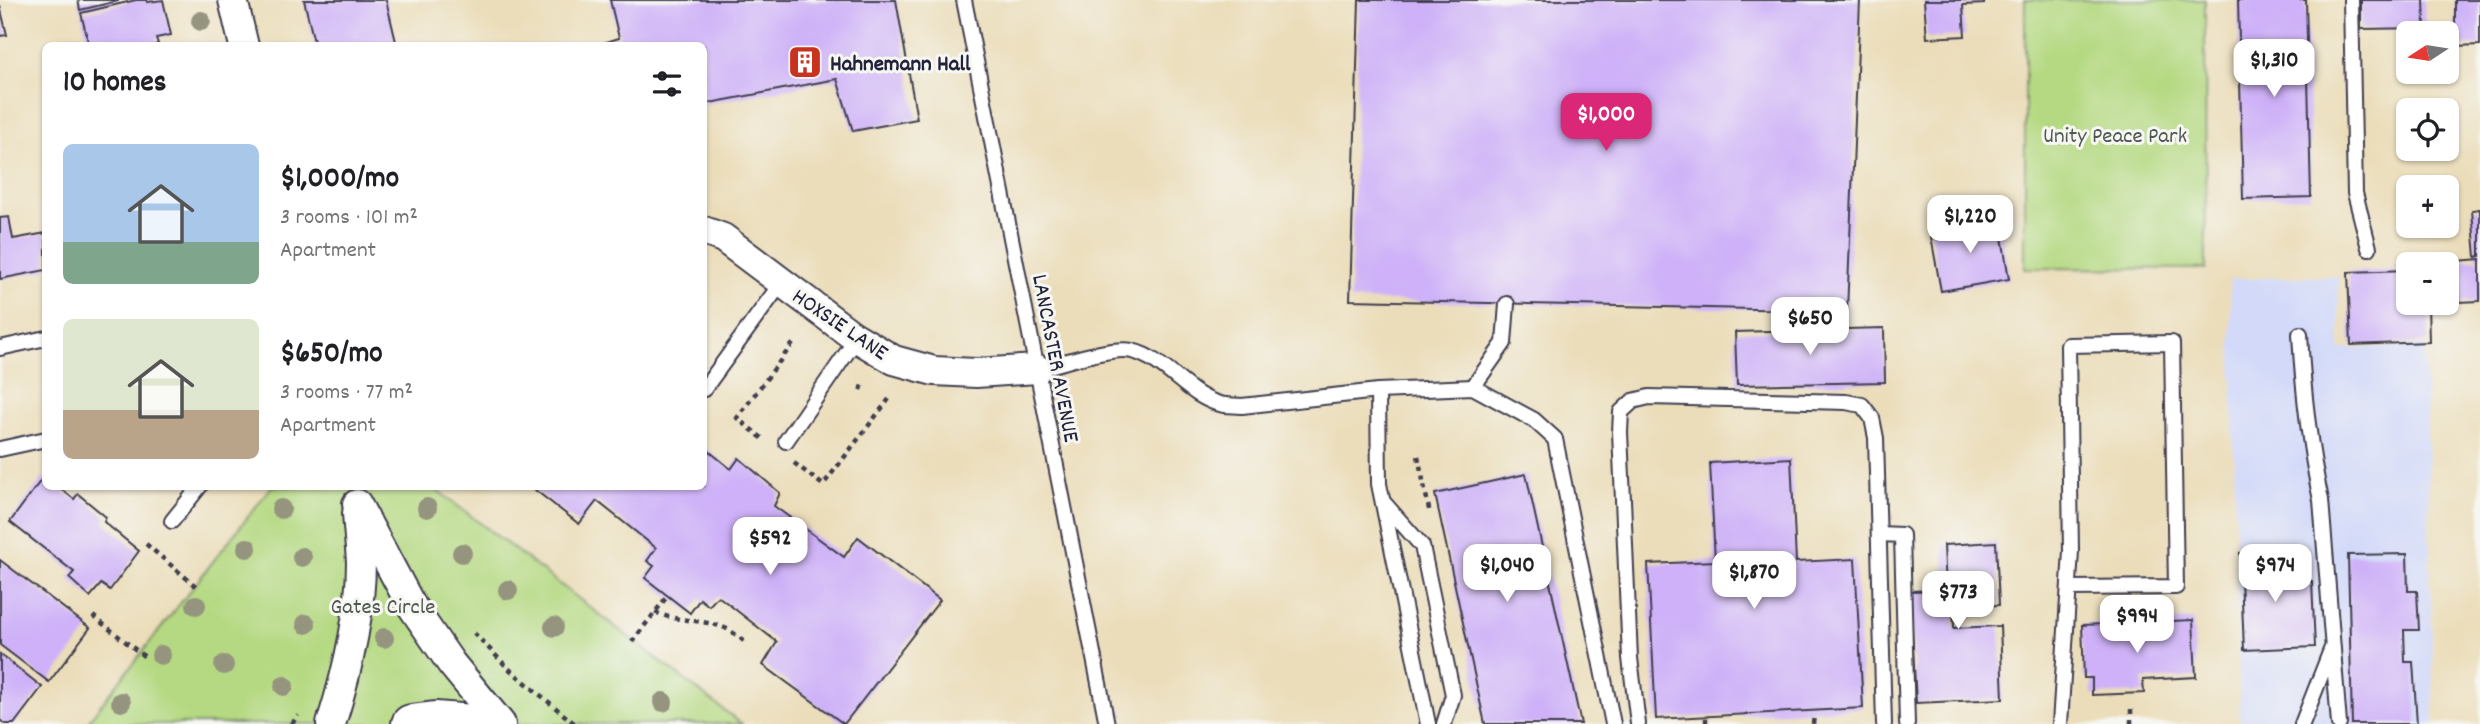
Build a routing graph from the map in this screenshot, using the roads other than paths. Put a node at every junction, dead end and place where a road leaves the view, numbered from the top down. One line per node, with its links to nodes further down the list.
1 (233, 0): 4 (street)
2 (964, 0): 13 (lane, LANCASTER AVENUE)
3 (2351, 0): 6 (lane)
4 (243, 42)
5 (707, 232): 7 (street, HOXSIE LANE)
6 (2369, 248)
7 (782, 282): 10 (street, HOXSIE LANE); 14 (lane)
8 (1507, 304): 15 (lane)
9 (2300, 334): 26 (lane)
10 (857, 338): 13 (street, HOXSIE LANE); 18 (lane)
11 (42, 339): 12 (lane)
12 (0, 348)
13 (1037, 369): 16 (lane); 31 (lane, LANCASTER AVENUE)
14 (707, 385)
15 (1474, 387): 16 (lane); 34 (lane)
16 (1378, 391): 22 (lane)
17 (42, 440): 19 (lane)
18 (786, 441)
19 (0, 449)
20 (197, 490): 23 (lane)
21 (355, 495): 27 (street); 30 (street)
22 (1383, 501): 32 (lane); 33 (lane)
23 (172, 521)
24 (1880, 534): 35 (lane); 36 (lane); 37 (lane)
25 (2070, 588): 25 (lane); 38 (lane)
26 (2332, 648): 39 (lane); 40 (lane)
27 (331, 724)
28 (411, 724): 29 (main road)
29 (473, 724)
30 (501, 724)
31 (1107, 724)
32 (1428, 724)
33 (1444, 724)
34 (1613, 724)
35 (1638, 724)
36 (1884, 724)
37 (1907, 724)
38 (2060, 724)
39 (2302, 724)
40 (2339, 724)

